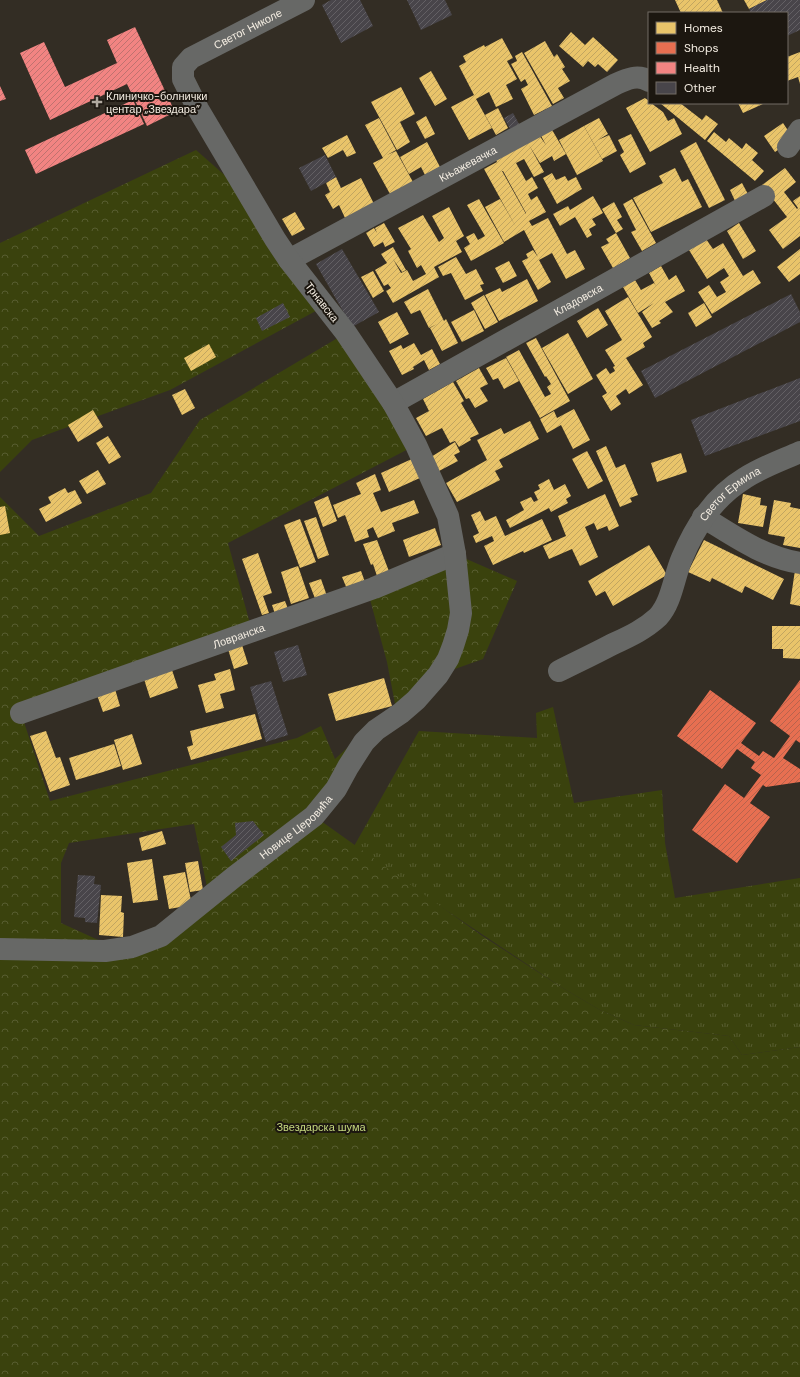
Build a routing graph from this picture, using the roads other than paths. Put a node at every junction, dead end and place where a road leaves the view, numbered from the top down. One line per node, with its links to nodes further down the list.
1 (304, 0): 2 (street, Светог Николе)
2 (191, 58): 5 (street, Трнавска)
3 (648, 80): 5 (street, Књажевачка)
4 (764, 196): 6 (street, Кладовска)
5 (289, 260): 6 (street, Трнавска)
6 (393, 403): 9 (street, Трнавска)
7 (800, 452): 8 (street, Светог Ермила)
8 (703, 517): 10 (street); 11 (street, Светог Ермила)
9 (455, 554): 12 (street, Ловранска); 13 (street, Новице Церовића)
10 (800, 563)
11 (559, 671)
12 (21, 713)
13 (0, 949)

